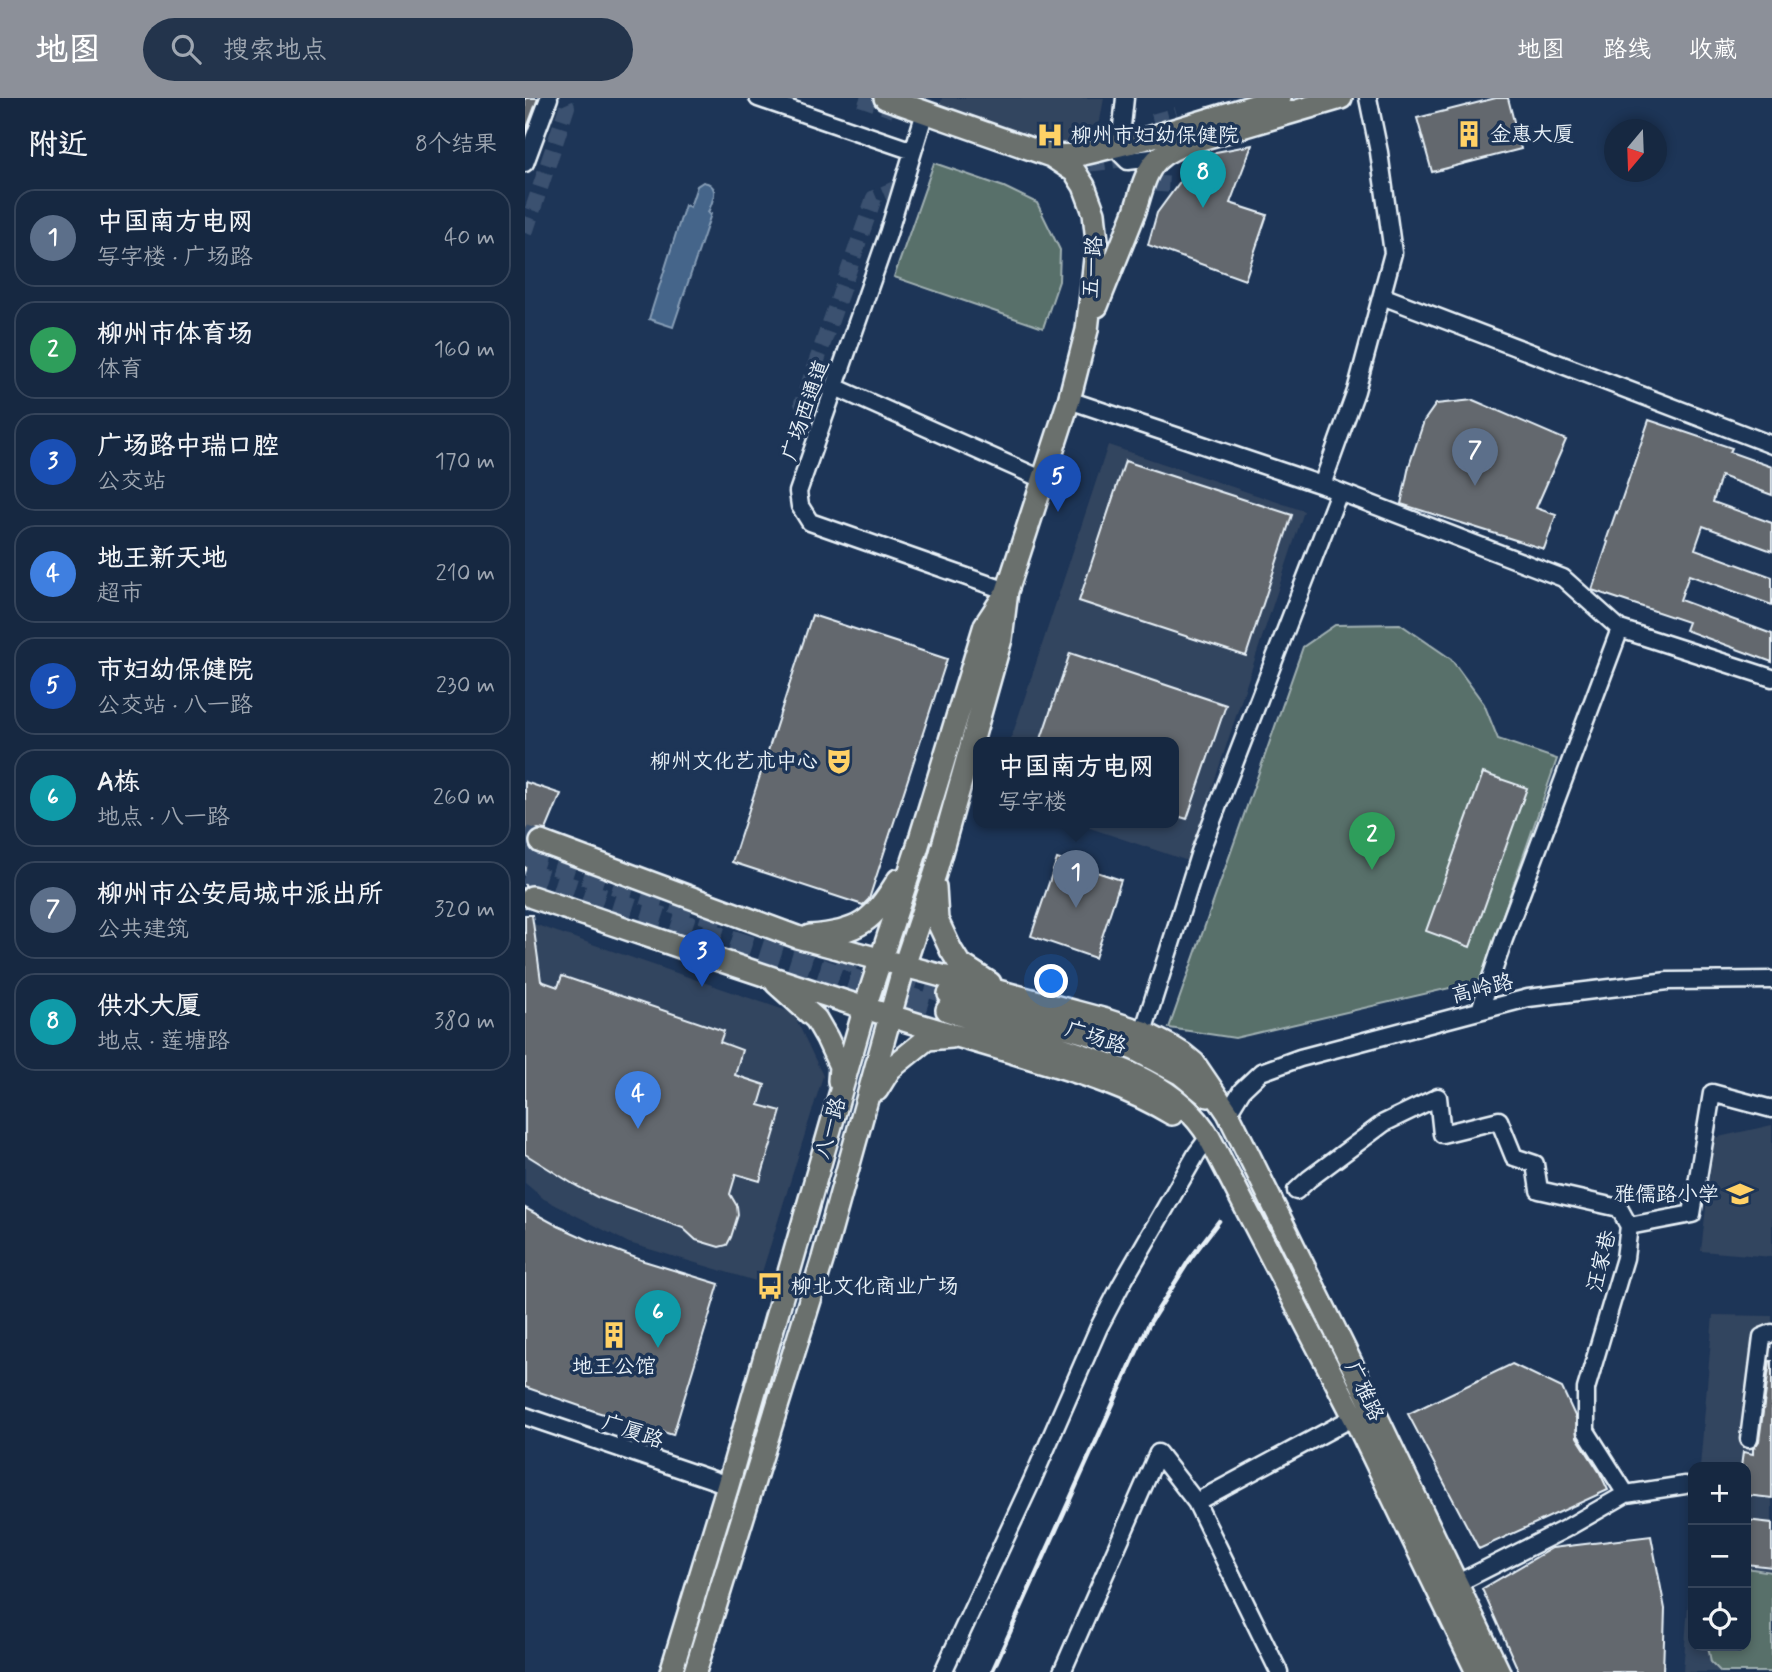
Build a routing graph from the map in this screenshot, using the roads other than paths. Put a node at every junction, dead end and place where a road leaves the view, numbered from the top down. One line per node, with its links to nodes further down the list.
1 (549, 98): 13 (street)
2 (758, 98): 10 (street)
3 (885, 98): 8 (main road, 五一路)
4 (1125, 98): 9 (street)
5 (1280, 98): 9 (main road)
6 (1341, 98): 12 (main road)
7 (1368, 98): 14 (street)
8 (925, 112): 10 (street, 广场西通道); 11 (main road, 五一路)
9 (1119, 145): 11 (main road); 12 (street)
10 (913, 151): 16 (street, 广场西通道)
11 (1051, 156): 15 (main road, 五一路)
12 (1159, 157): 15 (main road)
13 (525, 163)
14 (1382, 296): 18 (street); 20 (street)
15 (1087, 330): 17 (main road, 五一路)
16 (835, 387): 19 (street); 22 (street, 广场西通道)
17 (1069, 400): 19 (main road, 八一路); 20 (street)
18 (1772, 445)
19 (1044, 480): 22 (main road, 八一路)
20 (1322, 485): 21 (street)
21 (1339, 492): 23 (street); 40 (street)
22 (1007, 591): 25 (main road, 八一路); 28 (main road, 八一路)
23 (1620, 629): 24 (street); 38 (street)
24 (1772, 678)
25 (973, 737)
26 (973, 739): 29 (main road, 八一路)
27 (541, 842): 31 (main road)
28 (916, 852): 31 (main road); 32 (main road, 八一路)
29 (935, 874): 33 (main road, 八一路); 36 (main road)
30 (532, 897): 34 (main road)
31 (797, 937): 32 (main road)
32 (880, 958): 33 (main road); 37 (main road, 八一路)
33 (904, 966): 36 (main road); 39 (main road, 八一路)
34 (769, 977): 37 (main road); 42 (main road)
35 (1772, 980): 38 (street, 高岭路)
36 (1013, 996): 40 (main road, 广雅路)
37 (865, 1007): 39 (main road); 42 (main road, 八一路)
38 (1480, 1010): 44 (street, 高岭路)
39 (890, 1016): 41 (main road); 45 (main road, 八一路)
40 (1143, 1032): 44 (main road, 广雅路)
41 (960, 1037): 45 (main road); 46 (main road)
42 (836, 1109): 53 (main road, 八一路)
43 (1772, 1109): 48 (street, 汪家巷)
44 (1228, 1112): 46 (main road, 广场路); 57 (main road, 广雅路)
45 (863, 1113): 59 (main road, 八一路)
46 (1209, 1137): 51 (main road, 广雅路); 60 (street)
47 (1296, 1191): 48 (street)
48 (1629, 1226): 55 (street, 汪家巷)
49 (1772, 1333): 52 (street)
50 (525, 1416): 53 (street, 广厦路)
51 (1354, 1417): 56 (street); 63 (main road, 广雅路)
52 (1749, 1439)
53 (728, 1485): 58 (main road, 八一路)
54 (1685, 1485): 55 (street)
55 (1626, 1494): 57 (street)
56 (1196, 1502): 61 (street); 62 (street)
57 (1457, 1584): 64 (main road, 广雅路)
58 (671, 1672)
59 (695, 1672)
60 (943, 1672)
61 (1062, 1672)
62 (1279, 1672)
63 (1477, 1672)
64 (1499, 1672)

